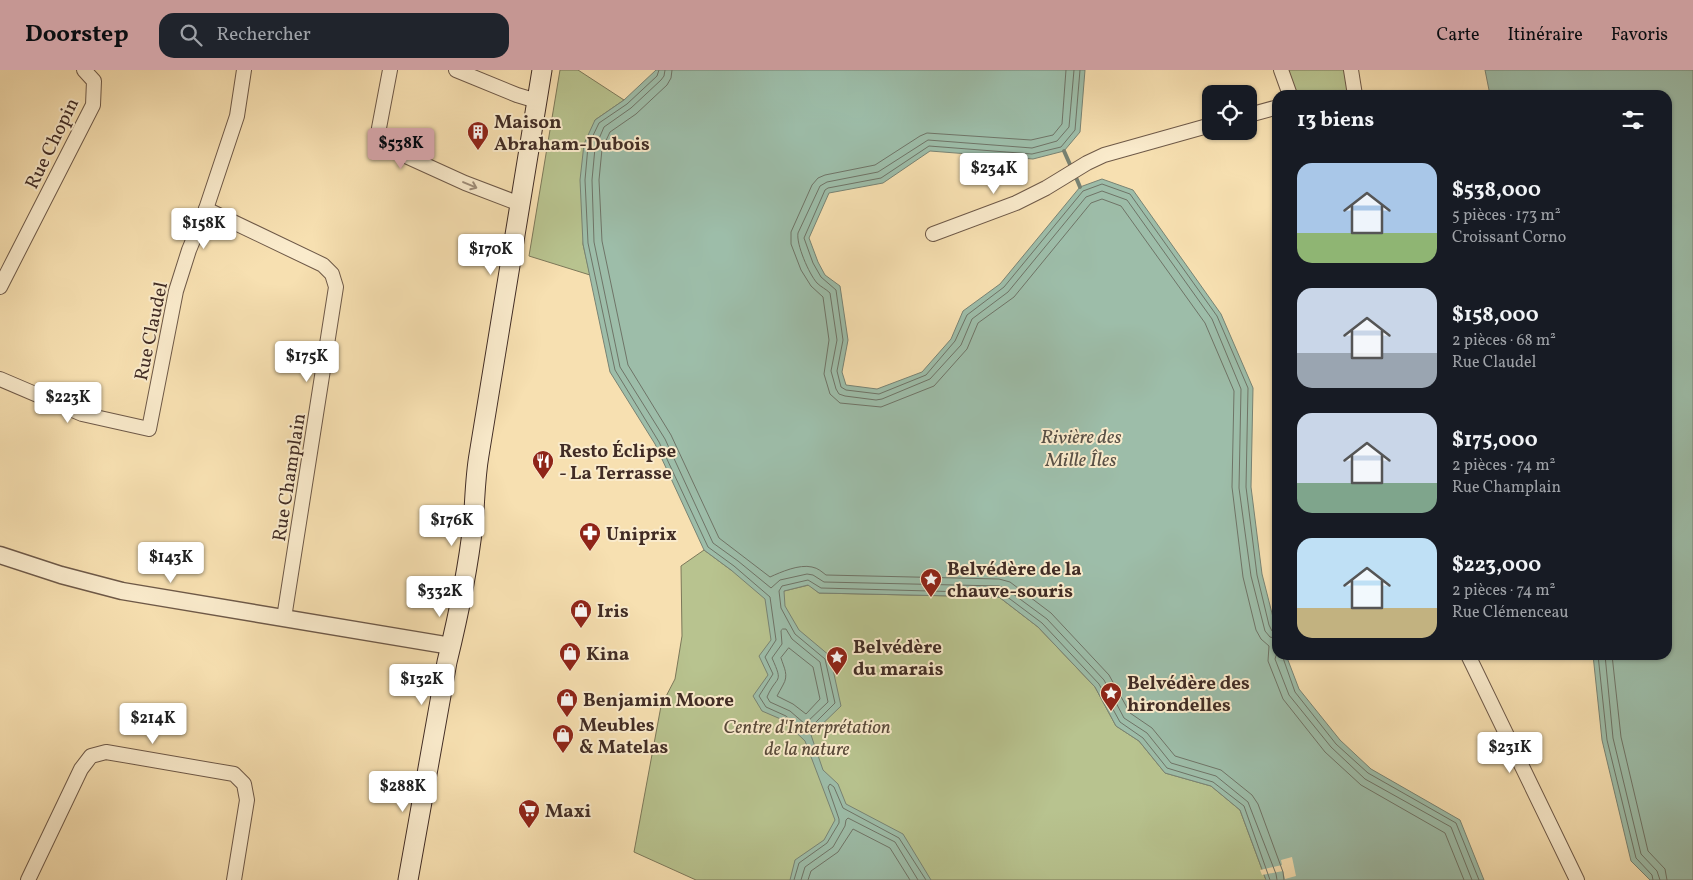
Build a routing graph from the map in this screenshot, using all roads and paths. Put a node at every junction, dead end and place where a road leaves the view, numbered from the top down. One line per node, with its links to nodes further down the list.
1 (84, 70): 17 (street, Rue Chopin)
2 (244, 70): 15 (street, Rue Claudel)
3 (390, 70): 14 (street, one-way to 14)
4 (456, 70): 10 (street)
5 (542, 70): 10 (main road)
6 (1281, 70): 8 (street)
7 (1351, 70): 9 (street)
8 (1288, 90)
9 (1354, 90)
10 (537, 100): 14 (main road)
11 (1272, 109): 12 (street)
12 (1257, 113)
13 (1202, 128): 16 (street)
14 (520, 204): 21 (main road)
15 (206, 209): 18 (street, Rue Claudel); 20 (street, Rue Champlain)
16 (933, 234)
17 (0, 287)
18 (0, 379)
19 (0, 555): 20 (street)
20 (284, 618): 21 (street)
21 (451, 646): 25 (main road)
22 (1470, 660): 26 (street)
23 (28, 880): 24 (street)
24 (234, 880)
25 (408, 880)
26 (1578, 880)

